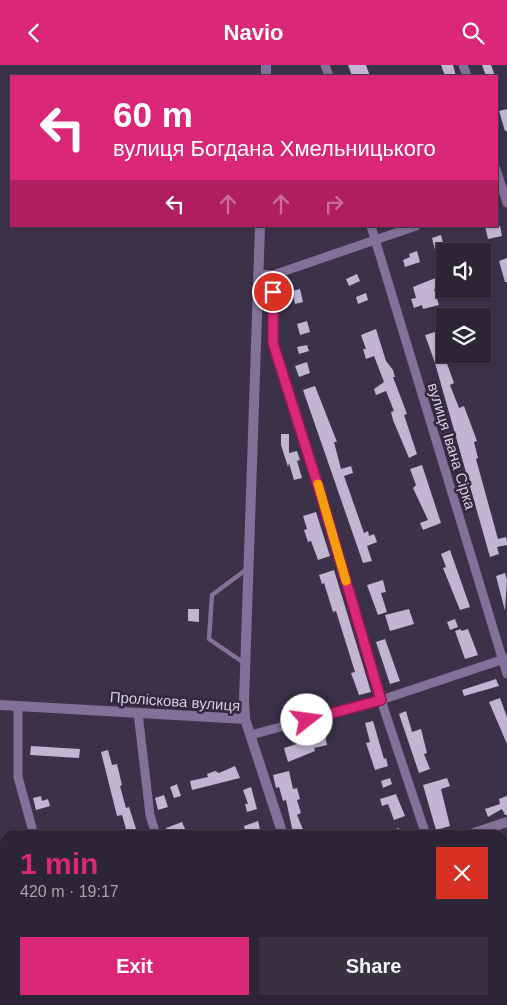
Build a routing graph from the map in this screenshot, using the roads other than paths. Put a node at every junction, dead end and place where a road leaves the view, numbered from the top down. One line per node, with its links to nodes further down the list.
1 (498, 177): 2 (street)
2 (504, 200)
3 (260, 227): 7 (street)
4 (371, 227): 6 (street, вулиця Івана Сірка)
5 (413, 227): 6 (street)
6 (375, 239): 8 (street); 10 (street, вулиця Івана Сірка)
7 (258, 274): 8 (street); 9 (street)
8 (273, 275): 13 (street)
9 (248, 568): 11 (street); 11 (lane)
10 (504, 659): 12 (street, вулиця Івана Сірка); 13 (street)
11 (245, 663): 17 (street)
12 (507, 674)
13 (381, 700): 18 (street); 23 (street)
14 (0, 705): 15 (street, Проліскова вулиця)
15 (18, 706): 16 (street, Проліскова вулиця); 20 (street)
16 (138, 713): 17 (street, Проліскова вулиця); 21 (street)
17 (245, 719): 18 (street, Проліскова вулиця)
18 (251, 735): 22 (street, Проліскова вулиця)
19 (507, 822): 24 (street)
20 (33, 830)
21 (154, 830)
22 (281, 830)
23 (424, 830)
24 (483, 830)

